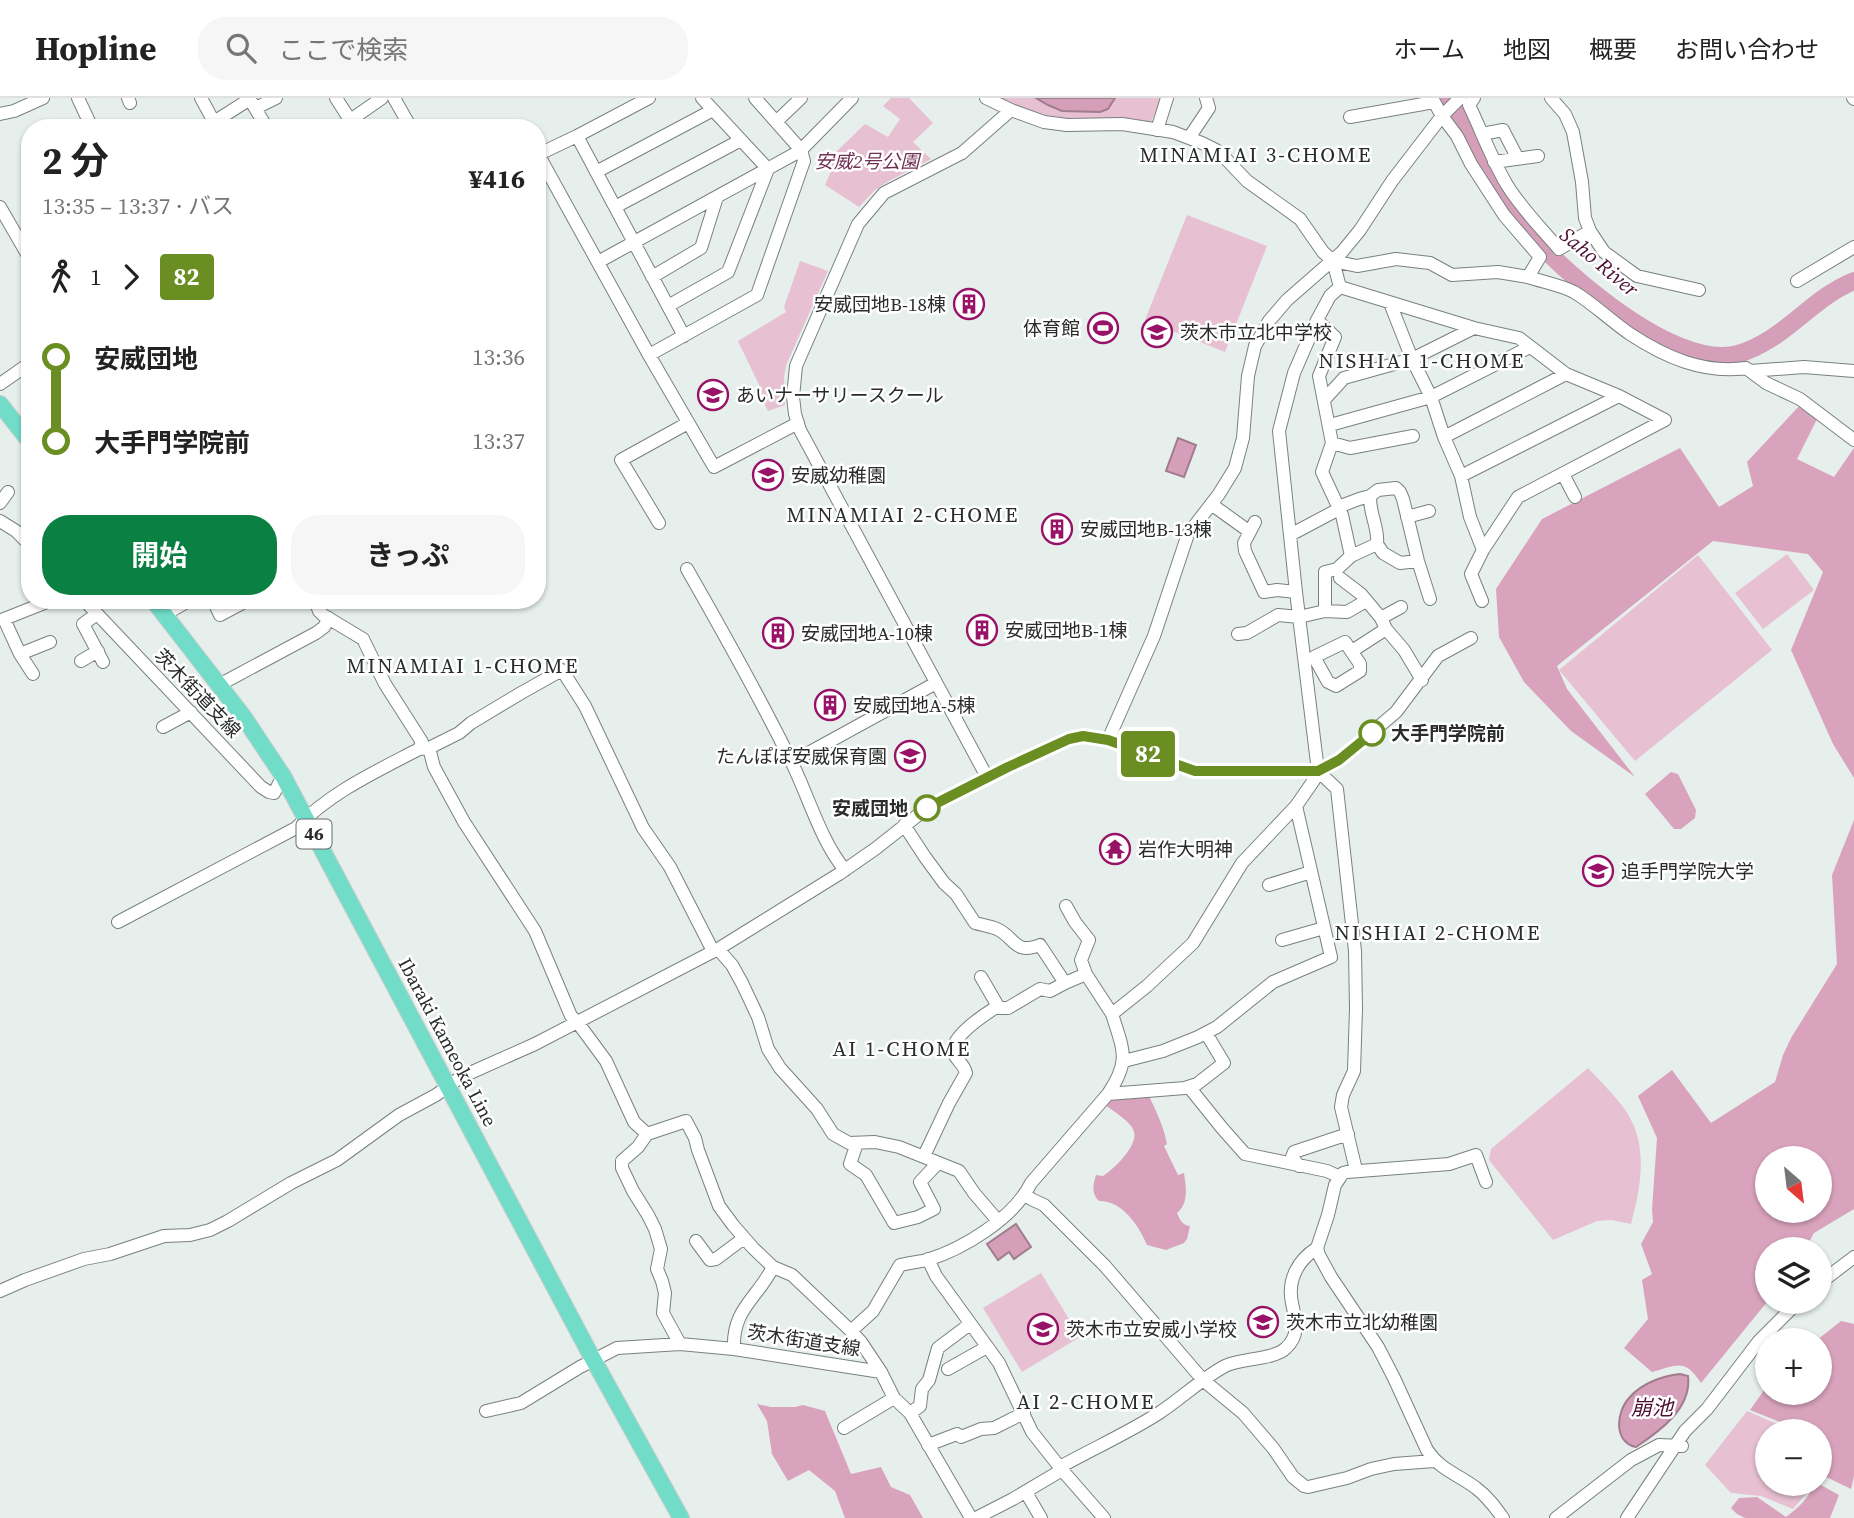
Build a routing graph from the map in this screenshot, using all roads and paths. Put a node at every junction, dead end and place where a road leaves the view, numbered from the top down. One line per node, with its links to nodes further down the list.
1 (43, 98): 24 (street)
2 (78, 98): 27 (street)
3 (201, 98): 28 (street)
4 (276, 98): 20 (street)
5 (336, 98): 31 (street)
6 (382, 98): 32 (street)
7 (394, 98): 33 (street)
8 (649, 98): 21 (street)
9 (702, 98): 22 (street)
10 (755, 98): 34 (street)
11 (800, 98): 34 (street)
12 (852, 98): 41 (street)
13 (986, 98): 23 (street)
14 (1167, 98): 35 (street)
15 (1206, 98): 38 (street)
16 (1460, 98): 25 (street)
17 (1474, 98): 36 (street)
18 (1551, 98): 51 (street)
19 (1433, 100): 25 (street); 26 (street)
20 (252, 102): 29 (street); 30 (street)
21 (634, 102): 37 (street)
22 (713, 110): 39 (street); 47 (street)
23 (1011, 110): 35 (street); 79 (street)
24 (0, 114)
25 (1442, 116): 55 (street); 58 (street)
26 (1350, 117)
27 (88, 119)
28 (209, 119)
29 (222, 119)
30 (262, 119)
31 (343, 119)
32 (353, 119)
33 (406, 119)
34 (777, 121): 41 (street)
35 (1157, 130): 38 (street)
36 (1482, 134): 43 (street); 44 (street)
37 (577, 136): 40 (street); 47 (street)
38 (1189, 138): 55 (street)
39 (741, 140): 46 (street); 50 (street)
40 (546, 150)
41 (801, 150): 46 (street); 66 (street)
42 (1538, 156): 43 (street)
43 (1518, 159): 44 (street)
44 (1494, 162): 51 (street)
45 (546, 168): 56 (street)
46 (768, 169): 48 (street); 63 (street)
47 (596, 173): 50 (street)
48 (717, 197): 53 (street); 57 (street)
49 (0, 207): 52 (street)
50 (614, 207): 53 (street)
51 (1590, 231): 61 (street)
52 (21, 243)
53 (633, 243): 56 (street); 57 (street)
54 (1854, 247): 59 (street)
55 (1333, 261): 58 (street); 60 (street); 91 (street)
56 (598, 262): 68 (street)
57 (652, 277): 63 (street)
58 (1528, 277): 72 (street)
59 (1797, 281)
60 (1340, 287): 62 (street); 64 (street)
61 (1699, 290)
62 (1390, 303): 65 (street); 69 (street)
63 (668, 306): 66 (street)
64 (1317, 320): 77 (street); 97 (street)
65 (1474, 328): 67 (street); 69 (street)
66 (684, 336): 68 (street)
67 (1530, 347): 73 (street); 76 (street)
68 (649, 355): 80 (street)
69 (1412, 359): 76 (street); 77 (street)
70 (21, 369): 74 (street)
71 (1854, 371): 72 (street)
72 (1750, 372): 85 (street)
73 (1566, 374): 75 (street); 84 (street)
74 (0, 384)
75 (1619, 396): 87 (street); 88 (street)
76 (1431, 397): 81 (street); 84 (street)
77 (1324, 400): 81 (street)
78 (0, 404): 82 (main road)
79 (798, 422): 80 (street); 132 (street)
80 (688, 423): 96 (street)
81 (1330, 425): 86 (street)
82 (21, 426)
83 (1413, 436): 86 (street)
84 (1444, 437): 88 (street)
85 (1854, 440)
86 (1332, 443): 92 (street)
87 (1563, 474): 90 (street); 100 (street)
88 (1461, 476): 100 (street)
89 (1370, 496): 92 (street); 94 (street); 99 (street)
90 (1575, 497)
91 (1211, 504): 105 (street); 136 (street)
92 (1339, 508): 97 (street); 101 (street)
93 (1429, 511): 94 (street)
94 (1407, 517): 102 (street)
95 (0, 521): 98 (street)
96 (659, 523)
97 (1290, 535): 105 (street)
98 (21, 536)
99 (1377, 544): 101 (street); 102 (street)
100 (1483, 550): 108 (street)
101 (1351, 556): 117 (street)
102 (1418, 561): 106 (street)
103 (687, 569): 138 (street)
104 (1340, 578): 107 (street)
105 (1296, 592): 120 (street)
106 (1430, 599)
107 (1366, 601): 117 (street); 123 (street)
108 (1482, 601)
109 (1401, 607): 123 (street)
110 (30, 609): 122 (street)
111 (92, 609): 118 (street, 茨木街道支線)
112 (160, 609): 119 (main road, Ibaraki Kameoka Line / 46)
113 (174, 609): 119 (street)
114 (217, 609): 115 (street)
115 (231, 609)
116 (318, 609): 121 (street)
117 (1325, 611): 120 (street)
118 (97, 614): 129 (street); 134 (street, 茨木街道支線)
119 (164, 615): 133 (main road, Ibaraki Kameoka Line / 46)
120 (1299, 617): 124 (street); 139 (street)
121 (329, 618): 133 (street); 137 (street)
122 (2, 620): 128 (street)
123 (1383, 624): 127 (street); 131 (street)
124 (1238, 634)
125 (1471, 638): 131 (street)
126 (50, 642): 128 (street)
127 (1352, 651)
128 (20, 654): 130 (street)
129 (81, 661)
130 (33, 674)
131 (1422, 680): 139 (street)
132 (936, 683): 138 (street); 141 (street)
133 (219, 685): 140 (main road, Ibaraki Kameoka Line / 46)
134 (191, 712): 135 (street); 140 (street, 茨木街道支線)
135 (163, 727)
136 (1108, 740): 139 (street); 141 (street)
137 (424, 749): 143 (street); 152 (street); 158 (street)
138 (792, 762): 145 (street)
139 (1318, 771): 142 (street); 165 (street)
140 (283, 776): 143 (main road, Ibaraki Kameoka Line / 46)
141 (987, 777): 144 (street)
142 (1296, 806): 146 (street); 157 (street)
143 (306, 817): 149 (street); 161 (main road, Ibaraki Kameoka Line / 46)
144 (904, 825): 145 (street); 155 (street)
145 (845, 870): 152 (street)
146 (1311, 872): 147 (street); 150 (street)
147 (1269, 885)
148 (1066, 906): 153 (street)
149 (118, 922)
150 (1324, 928): 151 (street); 159 (street)
151 (1282, 940)
152 (715, 950): 158 (street); 166 (street)
153 (1086, 974): 155 (street); 157 (street)
154 (981, 977): 156 (street)
155 (1065, 983): 156 (street)
156 (998, 1006): 167 (street)
157 (1112, 1014): 160 (street)
158 (578, 1023): 161 (street); 164 (street)
159 (1206, 1033): 160 (street); 162 (street)
160 (1124, 1061): 163 (street)
161 (447, 1086): 182 (street); 189 (main road, Ibaraki Kameoka Line / 46)
162 (1189, 1087): 163 (street); 169 (street)
163 (1108, 1094): 173 (street)
164 (647, 1134): 175 (street); 186 (street)
165 (1348, 1134): 169 (street); 170 (street)
166 (857, 1143): 167 (street); 168 (street)
167 (924, 1156): 168 (street)
168 (938, 1163): 174 (street)
169 (1299, 1166): 171 (street)
170 (1356, 1170): 171 (street); 172 (street)
171 (1340, 1177): 177 (street)
172 (1486, 1182)
173 (1026, 1194): 174 (street); 192 (street)
174 (998, 1221): 179 (street)
175 (744, 1238): 176 (street); 180 (street)
176 (696, 1241)
177 (1317, 1248): 192 (street); 200 (street)
178 (1854, 1257): 181 (street)
179 (928, 1259): 184 (street); 185 (street)
180 (773, 1267): 185 (street); 188 (street)
181 (1832, 1274)
182 (0, 1291)
183 (1786, 1314): 199 (street)
184 (970, 1324): 187 (street); 195 (street)
185 (851, 1331): 191 (street)
186 (680, 1343): 188 (street, 茨木街道支線); 189 (street, 茨木街道支線)
187 (987, 1346): 190 (street); 196 (street)
188 (733, 1349): 191 (street, 茨木街道支線)
189 (593, 1360): 194 (street, 茨木街道支線); 204 (main road, Ibaraki Kameoka Line / 46)
190 (948, 1369)
191 (881, 1372): 193 (street, 茨木街道支線)
192 (1203, 1380): 200 (street); 201 (street)
193 (894, 1398): 195 (street, 茨木街道支線); 197 (street)
194 (486, 1411)
195 (910, 1413): 198 (street, 茨木街道支線)
196 (1024, 1413): 198 (street); 201 (street)
197 (844, 1428)
198 (928, 1445): 203 (street, 茨木街道支線)
199 (1681, 1446): 209 (street); 210 (street)
200 (1434, 1461): 208 (street)
201 (1061, 1468): 203 (street); 207 (street)
202 (1027, 1494): 206 (street)
203 (971, 1515): 205 (street)
204 (681, 1518)
205 (955, 1518)
206 (1041, 1518)
207 (1104, 1518)
208 (1503, 1518)
209 (1556, 1518)
210 (1627, 1518)

